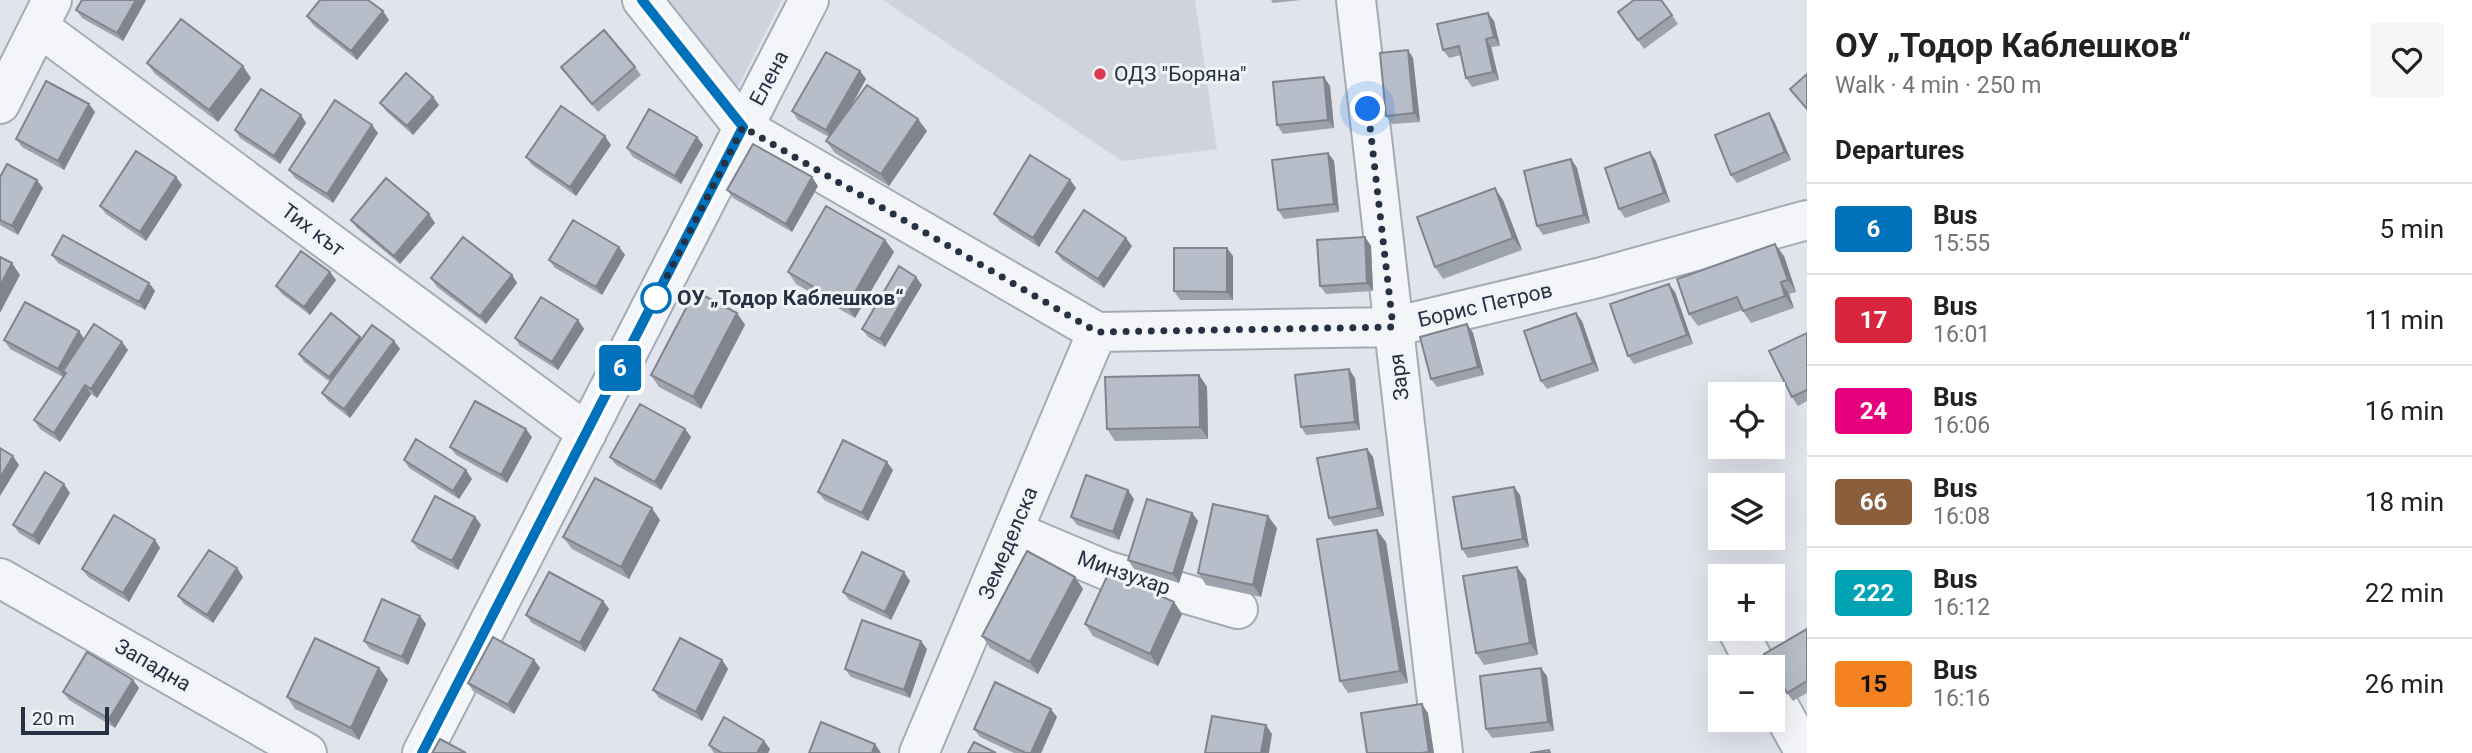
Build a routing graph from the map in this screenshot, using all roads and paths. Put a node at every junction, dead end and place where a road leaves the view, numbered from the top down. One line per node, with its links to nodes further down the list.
1 (642, 0): 6 (street)
2 (809, 0): 6 (street, Елена)
3 (1356, 0): 8 (street, Заря)
4 (46, 13): 5 (street); 10 (street, Тих кът)
5 (0, 104)
6 (743, 127): 9 (street); 10 (street, Елена)
7 (1807, 220): 8 (street, Борис Петров)
8 (1393, 327): 9 (street, Борис Петров); 18 (street, Заря)
9 (1097, 332): 11 (street, Земеделска)
10 (587, 433): 16 (street, Елена)
11 (1013, 531): 13 (street, Минзухар); 17 (street, Земеделска)
12 (0, 578): 15 (street, Западна)
13 (1238, 609)
14 (1785, 717): 19 (street)
15 (307, 753)
16 (422, 753)
17 (919, 753)
18 (1443, 753)
19 (1805, 753)

